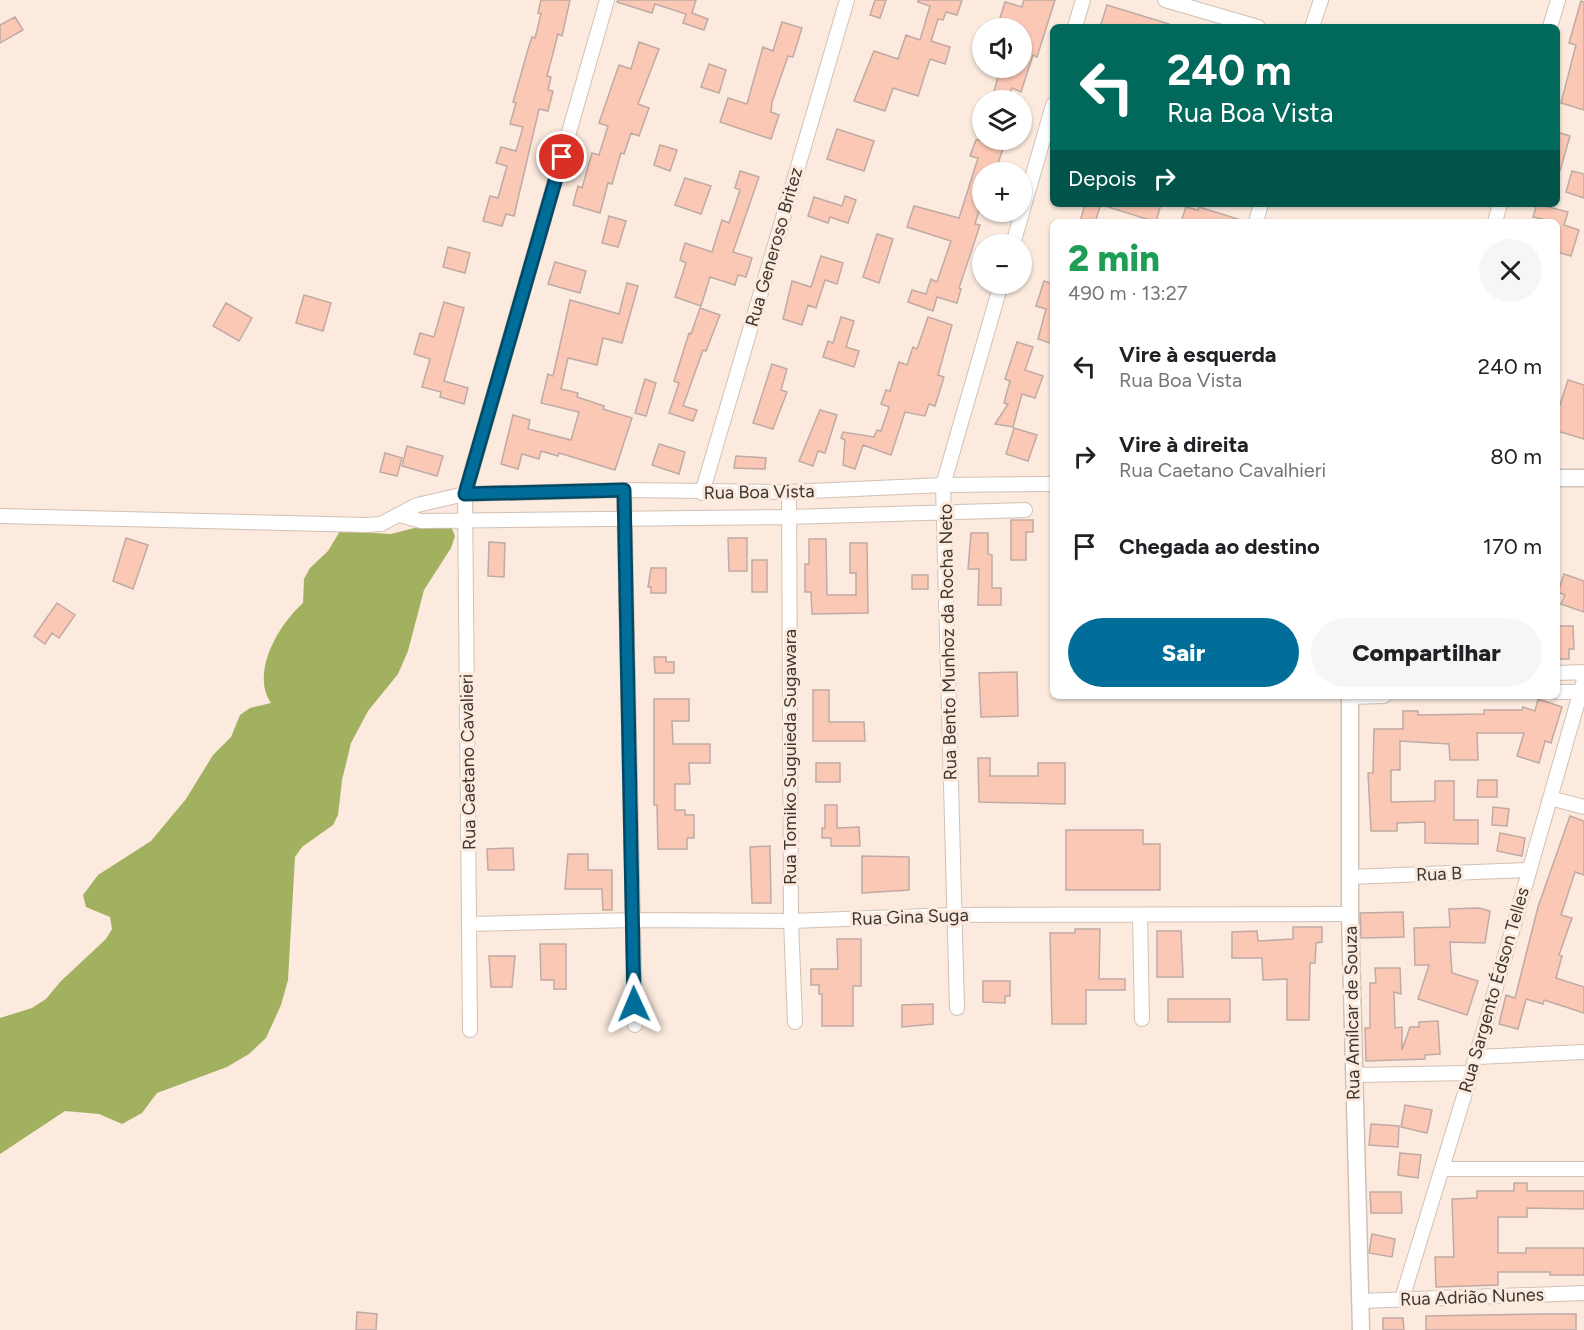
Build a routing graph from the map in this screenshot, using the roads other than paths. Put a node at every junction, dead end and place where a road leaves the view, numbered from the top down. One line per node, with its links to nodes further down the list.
1 (607, 0): 21 (street, Rua Caetano Cavalieri)
2 (847, 0): 20 (street, Rua Generoso Britez)
3 (1083, 0): 7 (street)
4 (1165, 0): 8 (street)
5 (1320, 0): 9 (street)
6 (1558, 0): 10 (street)
7 (1076, 24)
8 (1248, 24)
9 (1313, 24)
10 (1551, 24)
11 (1050, 115): 12 (street)
12 (1016, 234)
13 (998, 294): 17 (street, Rua Bento Munhoz da Rocha Neto)
14 (1560, 478): 15 (street)
15 (1584, 478)
16 (1050, 484): 17 (street, Rua Boa Vista)
17 (943, 485): 19 (street, Rua Boa Vista); 23 (street, Rua Bento Munhoz da Rocha Neto)
18 (624, 490): 20 (street, Rua Boa Vista); 21 (street, Rua Boa Vista); 26 (street)
19 (789, 492): 20 (street, Rua Boa Vista); 27 (street, Rua Tomiko Suguieda Sugawara)
20 (702, 493)
21 (465, 494): 24 (street, Rua Boa Vista); 28 (street, Rua Caetano Cavalieri)
22 (1026, 510): 23 (street, Rua Boa Vista)
23 (946, 513): 27 (street, Rua Boa Vista); 39 (street, Rua Bento Munhoz da Rocha Neto)
24 (400, 515): 25 (street, Rua Boa Vista); 28 (street, Rua Boa Vista)
25 (0, 516)
26 (625, 517): 27 (street, Rua Boa Vista); 28 (street, Rua Boa Vista); 41 (street)
27 (789, 517): 42 (street, Rua Tomiko Suguieda Sugawara)
28 (464, 520): 43 (street, Rua Caetano Cavalieri)
29 (1584, 672): 30 (street)
30 (1560, 673)
31 (1583, 686): 32 (street); 34 (street, Rua Sargento Édson Telles)
32 (1560, 691)
33 (1350, 699): 37 (street, Rua Amílcar de Souza)
34 (1550, 798): 35 (street); 36 (street, Rua Sargento Édson Telles)
35 (1584, 807)
36 (1528, 870): 37 (street, Rua B); 50 (street, Rua Sargento Édson Telles)
37 (1350, 877): 38 (street, Rua Amílcar de Souza)
38 (1350, 914): 40 (street, Rua Gina Suga); 52 (street, Rua Amílcar de Souza)
39 (954, 915): 40 (street, Rua Gina Suga); 42 (street, Rua Gina Suga); 44 (street, Rua Bento Munhoz da Rocha Neto)
40 (1140, 915): 45 (street)
41 (633, 920): 42 (street, Rua Gina Suga); 43 (street, Rua Gina Suga); 47 (street)
42 (791, 921): 46 (street, Rua Tomiko Suguieda Sugawara)
43 (471, 924): 48 (street, Rua Caetano Cavalieri)
44 (957, 1008)
45 (1142, 1019)
46 (795, 1022)
47 (635, 1025)
48 (470, 1030)
49 (1584, 1052): 50 (street)
50 (1476, 1057): 51 (street, Rua Sargento Édson Telles)
51 (1471, 1072): 52 (street); 53 (street, Rua Sargento Édson Telles)
52 (1354, 1075): 57 (street, Rua Amílcar de Souza)
53 (1442, 1169): 54 (street); 56 (street, Rua Sargento Édson Telles)
54 (1584, 1169)
55 (1584, 1293): 56 (street, Rua Adrião Nunes)
56 (1402, 1299): 57 (street, Rua Adrião Nunes)
57 (1360, 1301): 58 (street, Rua Amílcar de Souza)
58 (1360, 1330)

